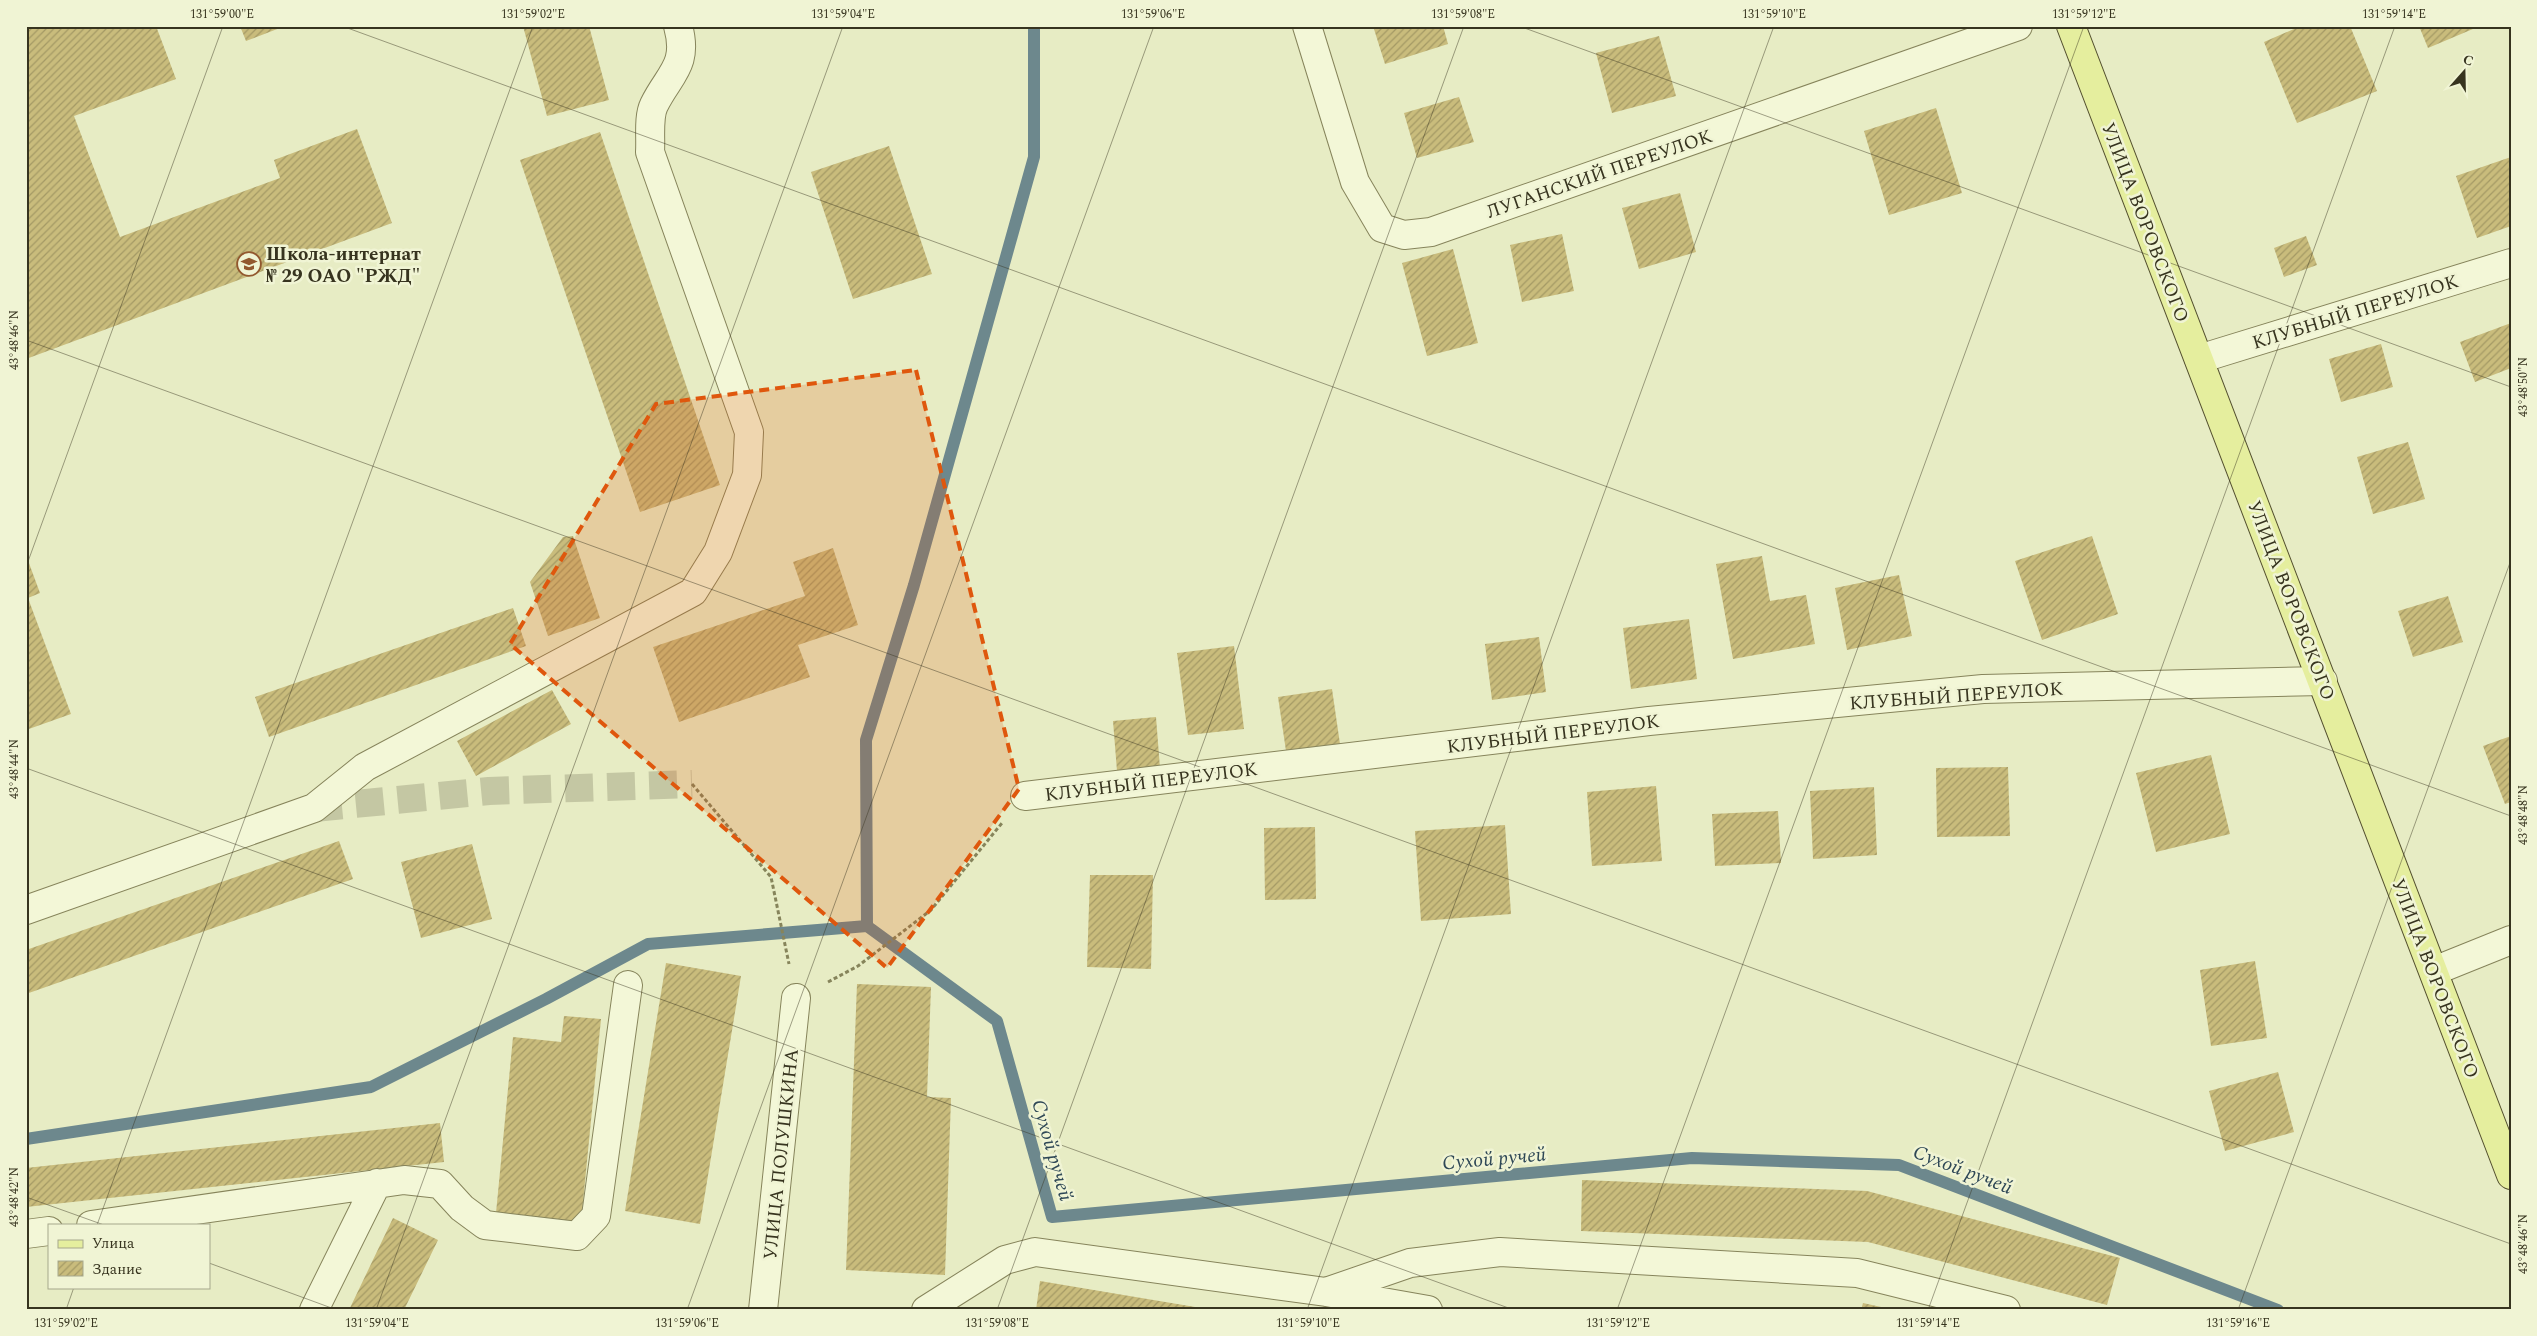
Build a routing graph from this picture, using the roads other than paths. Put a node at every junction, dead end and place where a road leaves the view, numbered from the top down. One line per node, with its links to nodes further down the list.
1 (678, 26): 9 (street)
2 (1307, 26): 3 (street, ЛУГАНСКИЙ ПЕРЕУЛОК)
3 (2018, 26)
4 (2070, 26): 6 (main road, УЛИЦА ВОРОВСКОГО)
5 (2511, 263): 6 (street, КЛУБНЫЙ ПЕРЕУЛОК)
6 (2199, 359): 7 (main road, УЛИЦА ВОРОВСКОГО)
7 (2323, 681): 8 (street, КЛУБНЫЙ ПЕРЕУЛОК); 11 (main road, УЛИЦА ВОРОВСКОГО)
8 (1025, 796)
9 (26, 910)
10 (2511, 940): 11 (street)
11 (2434, 972): 14 (main road, УЛИЦА ВОРОВСКОГО)
12 (628, 985): 15 (street)
13 (796, 998): 21 (street, УЛИЦА ПОЛУШКИНА)
14 (2511, 1175)
15 (378, 1183): 16 (street); 20 (street)
16 (98, 1224)
17 (48, 1231): 18 (street)
18 (26, 1234)
19 (1326, 1292): 22 (street); 23 (street); 24 (street)
20 (314, 1310)
21 (763, 1310)
22 (926, 1310)
23 (1428, 1310)
24 (2006, 1310)

